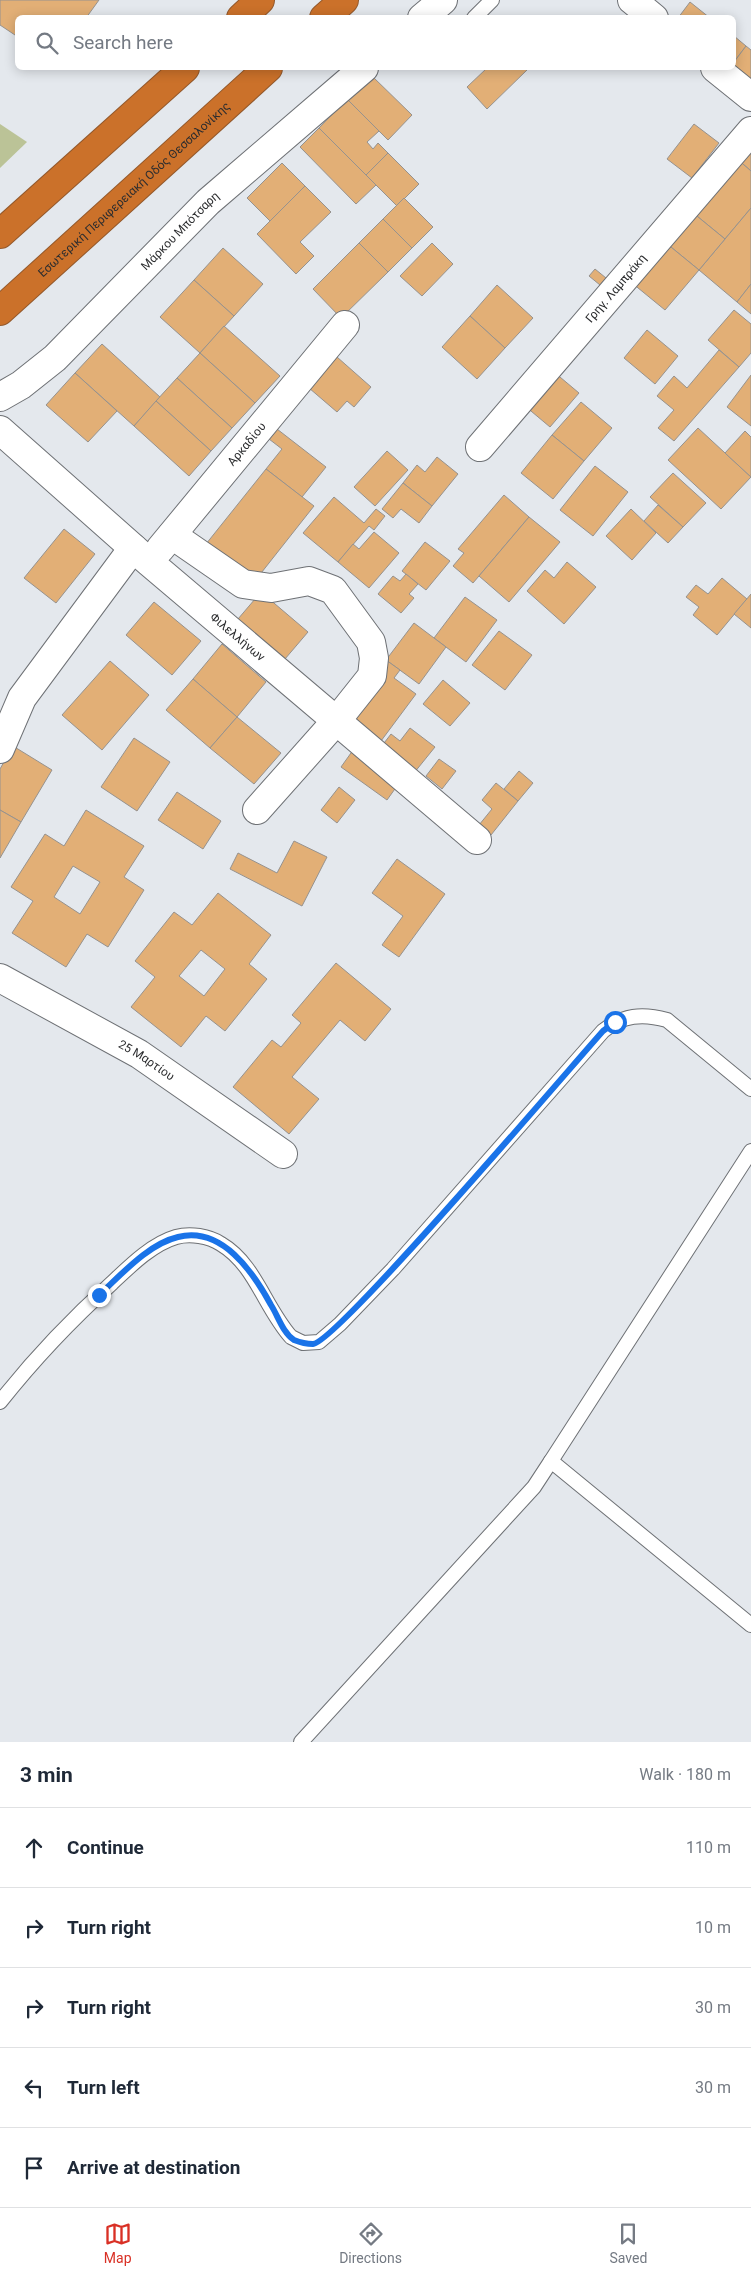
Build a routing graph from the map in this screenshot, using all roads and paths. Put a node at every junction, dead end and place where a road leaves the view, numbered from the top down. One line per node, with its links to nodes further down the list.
1 (260, 0): 6 (highway)
2 (344, 0): 7 (highway)
3 (442, 0): 8 (street)
4 (492, 0): 9 (lane)
5 (632, 0): 10 (street)
6 (244, 15)
7 (327, 15)
8 (425, 15)
9 (477, 15)
10 (650, 15)
11 (183, 70): 17 (highway)
12 (266, 70): 18 (highway, Εσωτερική Περιφερειακή Οδός Θεσσαλονίκης)
13 (362, 70): 20 (street, Μάρκου Μπότσαρη)
14 (717, 70): 15 (street)
15 (751, 97)
16 (751, 131): 22 (street, Γρηγ. Λαμπράκη)
17 (0, 234)
18 (0, 312)
19 (345, 325): 23 (street, Αρκαδίου)
20 (0, 397)
21 (0, 430): 24 (street, Φιλελλήνων)
22 (480, 447)
23 (172, 535): 24 (street, Αρκαδίου); 25 (street)
24 (141, 555): 25 (street, Φιλελλήνων); 26 (street, Αρκαδίου)
25 (337, 720): 27 (street); 28 (street, Φιλελλήνων)
26 (0, 749)
27 (257, 810)
28 (477, 840)
29 (0, 978): 32 (street, 25 Μαρτίου)
30 (751, 1089): 33 (lane)
31 (751, 1151): 34 (lane)
32 (283, 1154)
33 (0, 1402)
34 (552, 1461): 35 (lane); 36 (lane)
35 (751, 1625)
36 (300, 1742)

